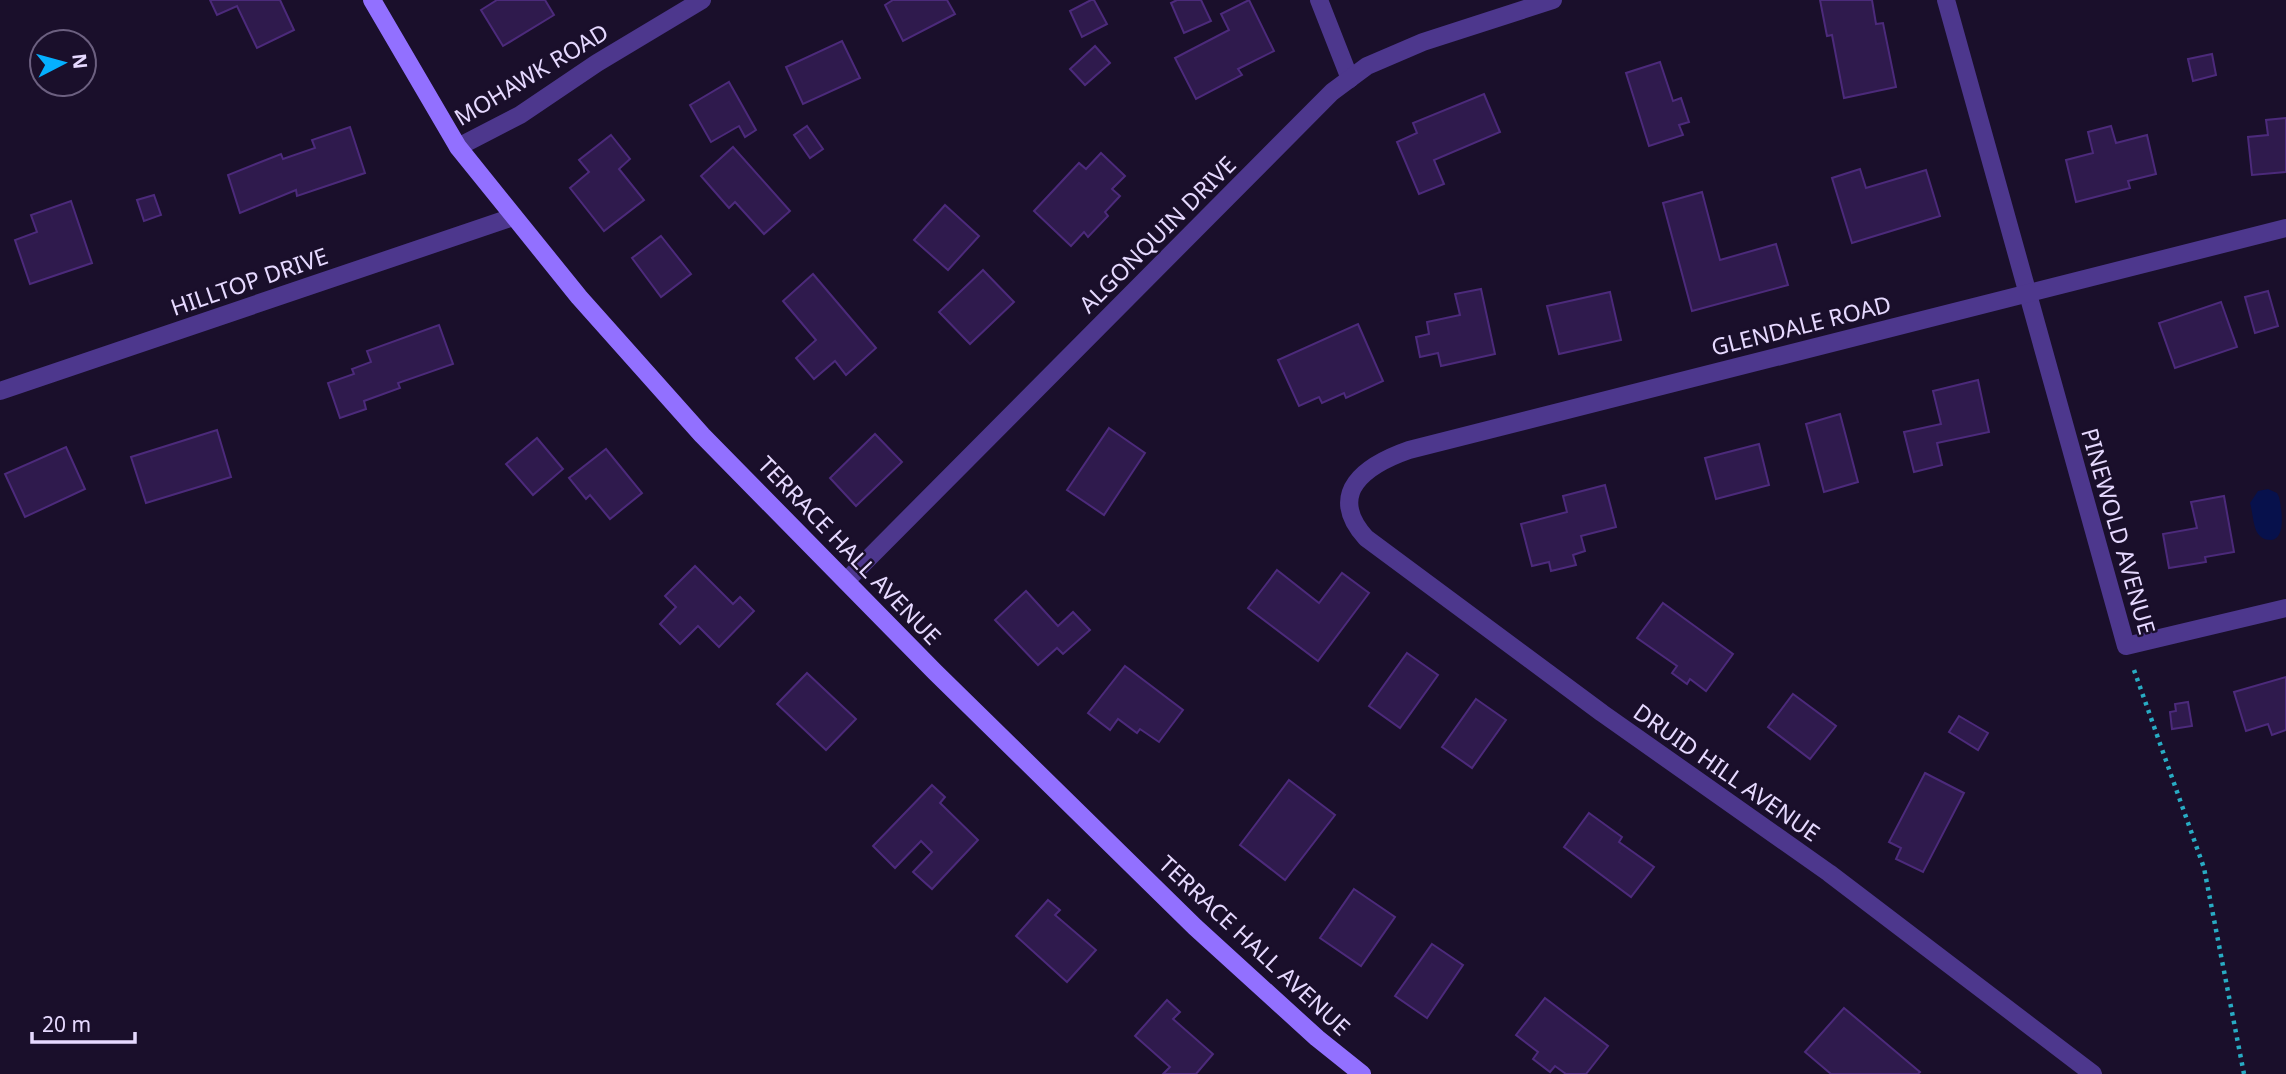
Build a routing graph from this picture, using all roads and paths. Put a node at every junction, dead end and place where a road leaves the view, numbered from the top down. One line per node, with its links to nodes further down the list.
1 (372, 0): 7 (main road, TERRACE HALL AVENUE)
2 (702, 0): 7 (street, MOHAWK ROAD)
3 (1319, 0): 6 (street)
4 (1553, 0): 6 (street, ALGONQUIN DRIVE)
5 (1946, 0): 10 (street, PINEWOLD AVENUE)
6 (1350, 79): 13 (street, ALGONQUIN DRIVE)
7 (458, 147): 8 (main road, TERRACE HALL AVENUE)
8 (513, 217): 11 (street, HILLTOP DRIVE); 13 (main road, TERRACE HALL AVENUE)
9 (2286, 228): 10 (street, GLENDALE ROAD)
10 (2027, 293): 12 (street, GLENDALE ROAD); 15 (street, PINEWOLD AVENUE)
11 (0, 391)
12 (1348, 501): 17 (street, DRUID HILL AVENUE)
13 (846, 581): 16 (main road, TERRACE HALL AVENUE)
14 (2286, 608): 15 (street)
15 (2126, 646): 18 (path, PINEWOLD AVENUE)
16 (1362, 1074)
17 (2093, 1074)
18 (2244, 1074)

